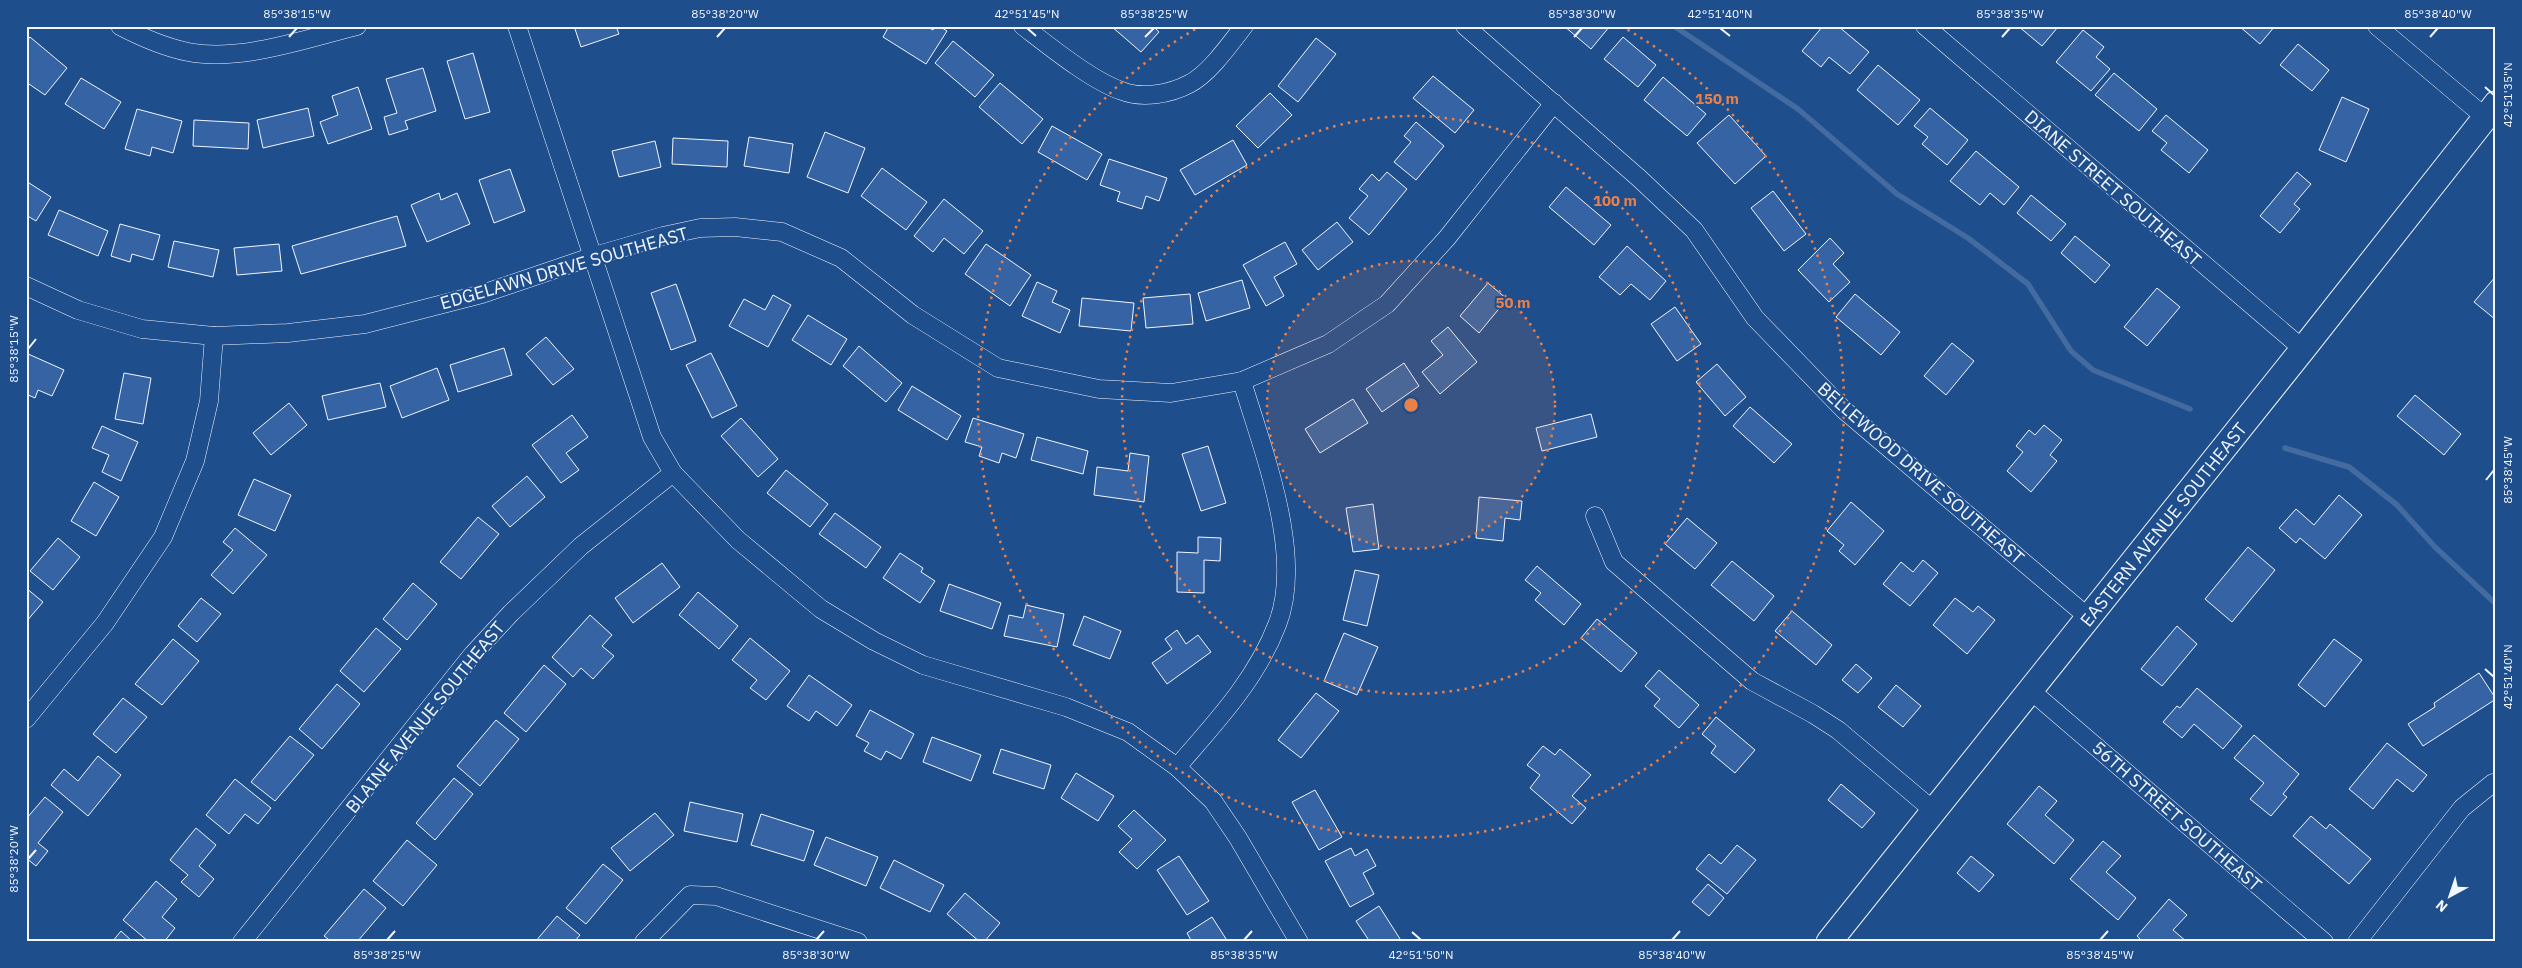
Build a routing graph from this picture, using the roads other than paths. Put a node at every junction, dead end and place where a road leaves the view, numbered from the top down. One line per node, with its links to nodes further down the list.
1 (120, 26): 2 (street)
2 (357, 26)
3 (517, 26): 11 (street)
4 (1022, 26): 5 (street)
5 (1244, 26)
6 (1465, 26): 9 (street, BELLEWOOD DRIVE SOUTHEAST)
7 (1925, 26): 14 (street, DIANE STREET SOUTHEAST)
8 (2377, 26): 10 (street)
9 (1554, 103): 15 (street, EDGELAWN DRIVE SOUTHEAST); 18 (street, BELLEWOOD DRIVE SOUTHEAST)
10 (2490, 110): 14 (street, EASTERN AVENUE SOUTHEAST)
11 (591, 257): 13 (street, EDGELAWN DRIVE SOUTHEAST); 15 (street, EDGELAWN DRIVE SOUTHEAST); 16 (street)
12 (26, 286): 13 (street, EDGELAWN DRIVE SOUTHEAST)
13 (214, 336): 20 (street)
14 (2302, 349): 18 (street, EASTERN AVENUE SOUTHEAST)
15 (1242, 381): 21 (street)
16 (673, 473): 21 (street); 24 (street, BLAINE AVENUE SOUTHEAST)
17 (1595, 516): 23 (street)
18 (2088, 617): 19 (street, EASTERN AVENUE SOUTHEAST)
19 (2030, 690): 23 (street, EASTERN AVENUE SOUTHEAST); 29 (street, 56TH STREET SOUTHEAST)
20 (26, 719)
21 (1177, 767): 27 (street)
22 (2496, 784): 30 (street)
23 (1934, 811): 28 (street, EASTERN AVENUE SOUTHEAST)
24 (242, 942)
25 (644, 942): 26 (street)
26 (858, 942)
27 (1299, 942)
28 (1829, 942)
29 (2324, 942)
30 (2357, 942)

